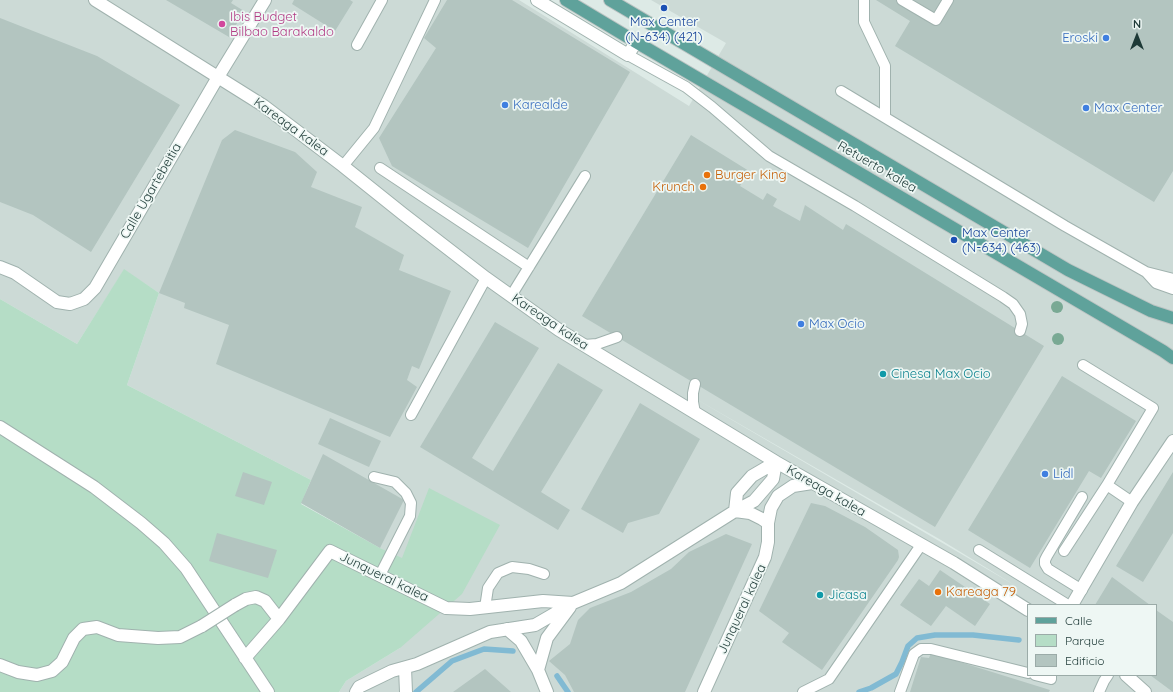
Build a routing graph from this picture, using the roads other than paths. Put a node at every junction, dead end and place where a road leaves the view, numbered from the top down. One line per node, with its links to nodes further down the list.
1 (95, 0): 14 (street, Kareaga kalea)
2 (265, 0): 14 (street, Calle Ugartebeitia)
3 (382, 0): 12 (lane)
4 (435, 0): 17 (lane)
5 (537, 0): 13 (street)
6 (566, 0): 11 (main road, Retuerto kalea)
7 (610, 0): 27 (main road, Retuerto kalea)
8 (864, 0): 16 (lane)
9 (902, 0): 10 (lane)
10 (948, 0)
11 (636, 42): 13 (street); 31 (main road, Retuerto kalea)
12 (357, 45)
13 (628, 55): 28 (lane)
14 (218, 77): 17 (street, Kareaga kalea); 20 (street, Calle Ugartebeitia)
15 (841, 91): 16 (lane)
16 (885, 117): 22 (lane)
17 (343, 166): 23 (street, Kareaga kalea)
18 (380, 168): 21 (lane)
19 (585, 176): 21 (lane)
20 (0, 267)
21 (529, 267): 26 (lane)
22 (1146, 272): 24 (lane); 25 (lane)
23 (486, 278): 26 (street, Kareaga kalea); 35 (lane)
24 (1173, 279)
25 (1173, 289)
26 (511, 296): 30 (street, Kareaga kalea)
27 (1173, 318)
28 (1020, 331)
29 (617, 337): 30 (lane)
30 (584, 345): 34 (street, Kareaga kalea)
31 (1173, 358)
32 (1083, 365): 41 (lane)
33 (695, 384): 34 (lane)
34 (695, 413): 38 (street, Kareaga kalea)
35 (411, 415)
36 (0, 427): 59 (street)
37 (1173, 441): 43 (street)
38 (776, 462): 40 (street, Kareaga kalea); 44 (street, Junqueral kalea); 44 (street)
39 (374, 477): 50 (lane)
40 (812, 483): 45 (street, Junqueral kalea); 46 (street, Kareaga kalea)
41 (1107, 485): 43 (lane); 48 (lane)
42 (1082, 497): 51 (lane)
43 (1132, 502): 51 (street)
44 (735, 512): 45 (street); 52 (street, Junqueral kalea)
45 (768, 523): 72 (street, Junqueral kalea)
46 (922, 545): 56 (street, Kareaga kalea); 73 (lane)
47 (979, 550): 53 (lane)
48 (1064, 552)
49 (544, 574): 55 (lane)
50 (380, 575): 55 (street, Junqueral kalea); 57 (street, Junqueral kalea)
51 (1082, 590): 54 (street)
52 (573, 603): 55 (street, Junqueral kalea); 58 (street, Junqueral kalea); 62 (street)
53 (1066, 604)
54 (1073, 604)
55 (485, 608)
56 (1027, 609)
57 (279, 619): 59 (street, Junqueral kalea); 60 (street, bridge)
58 (507, 629): 61 (street, Junqueral kalea); 62 (street)
59 (245, 658): 69 (street)
60 (0, 664)
61 (404, 668): 68 (street); 70 (street, Junqueral kalea)
62 (538, 670): 71 (street)
63 (1027, 673): 74 (lane)
64 (1039, 676): 65 (lane)
65 (1051, 676)
66 (1107, 676): 75 (lane)
67 (1127, 676): 76 (street)
68 (405, 691)
69 (268, 692)
70 (356, 692)
71 (547, 692)
72 (704, 692)
73 (803, 692)
74 (900, 692)
75 (1099, 692)
76 (1145, 692)

